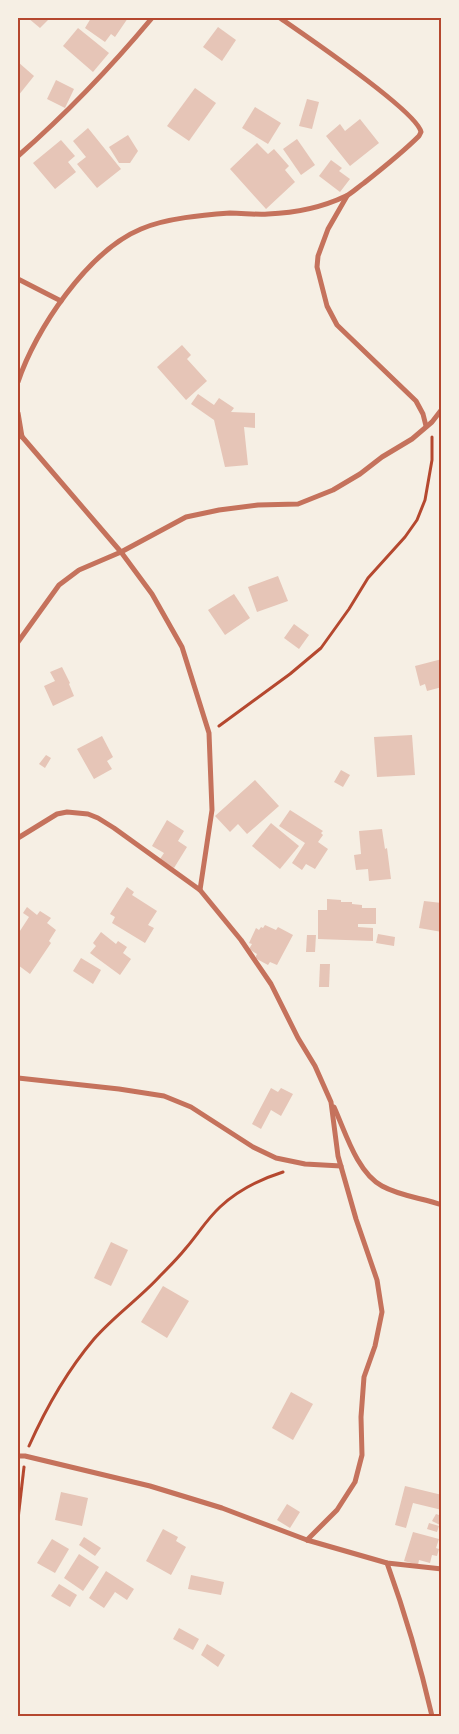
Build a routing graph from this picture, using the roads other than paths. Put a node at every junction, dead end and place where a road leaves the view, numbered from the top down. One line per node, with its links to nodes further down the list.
1 (152, 18): 3 (street)
2 (280, 18): 4 (street)
3 (18, 156)
4 (347, 196): 6 (street); 10 (street)
5 (18, 279): 6 (street)
6 (62, 301): 7 (street)
7 (18, 382)
8 (442, 409): 10 (street)
9 (18, 413): 12 (street)
10 (426, 426): 13 (street)
11 (18, 432): 12 (street)
12 (22, 438): 13 (street)
13 (121, 552): 14 (street); 16 (street)
14 (18, 642)
15 (18, 838): 16 (street)
16 (200, 890): 18 (street)
17 (18, 1078): 19 (street)
18 (331, 1102): 19 (street); 20 (street)
19 (341, 1166): 22 (street)
20 (442, 1205)
21 (18, 1456): 22 (street)
22 (307, 1540): 23 (street)
23 (387, 1563): 24 (street); 25 (street)
24 (442, 1569)
25 (432, 1716)

